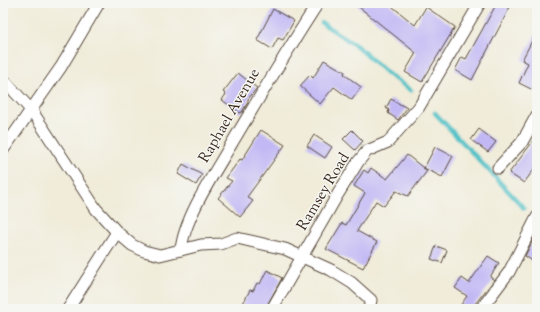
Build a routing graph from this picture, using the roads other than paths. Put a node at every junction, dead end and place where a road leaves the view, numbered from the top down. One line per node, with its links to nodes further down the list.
1 (99, 3): 5 (street)
2 (318, 3): 11 (street, Raphael Avenue)
3 (480, 3): 12 (street, Ramsey Road)
4 (3, 79): 5 (street)
5 (32, 111): 7 (street); 10 (street)
6 (537, 115): 8 (street)
7 (3, 150)
8 (498, 168)
9 (537, 217): 16 (street)
10 (117, 232): 11 (street); 13 (street)
11 (181, 250): 12 (street)
12 (303, 256): 14 (street, Ramsey Road); 15 (street)
13 (68, 309)
14 (272, 309)
15 (369, 309)
16 (481, 309)

